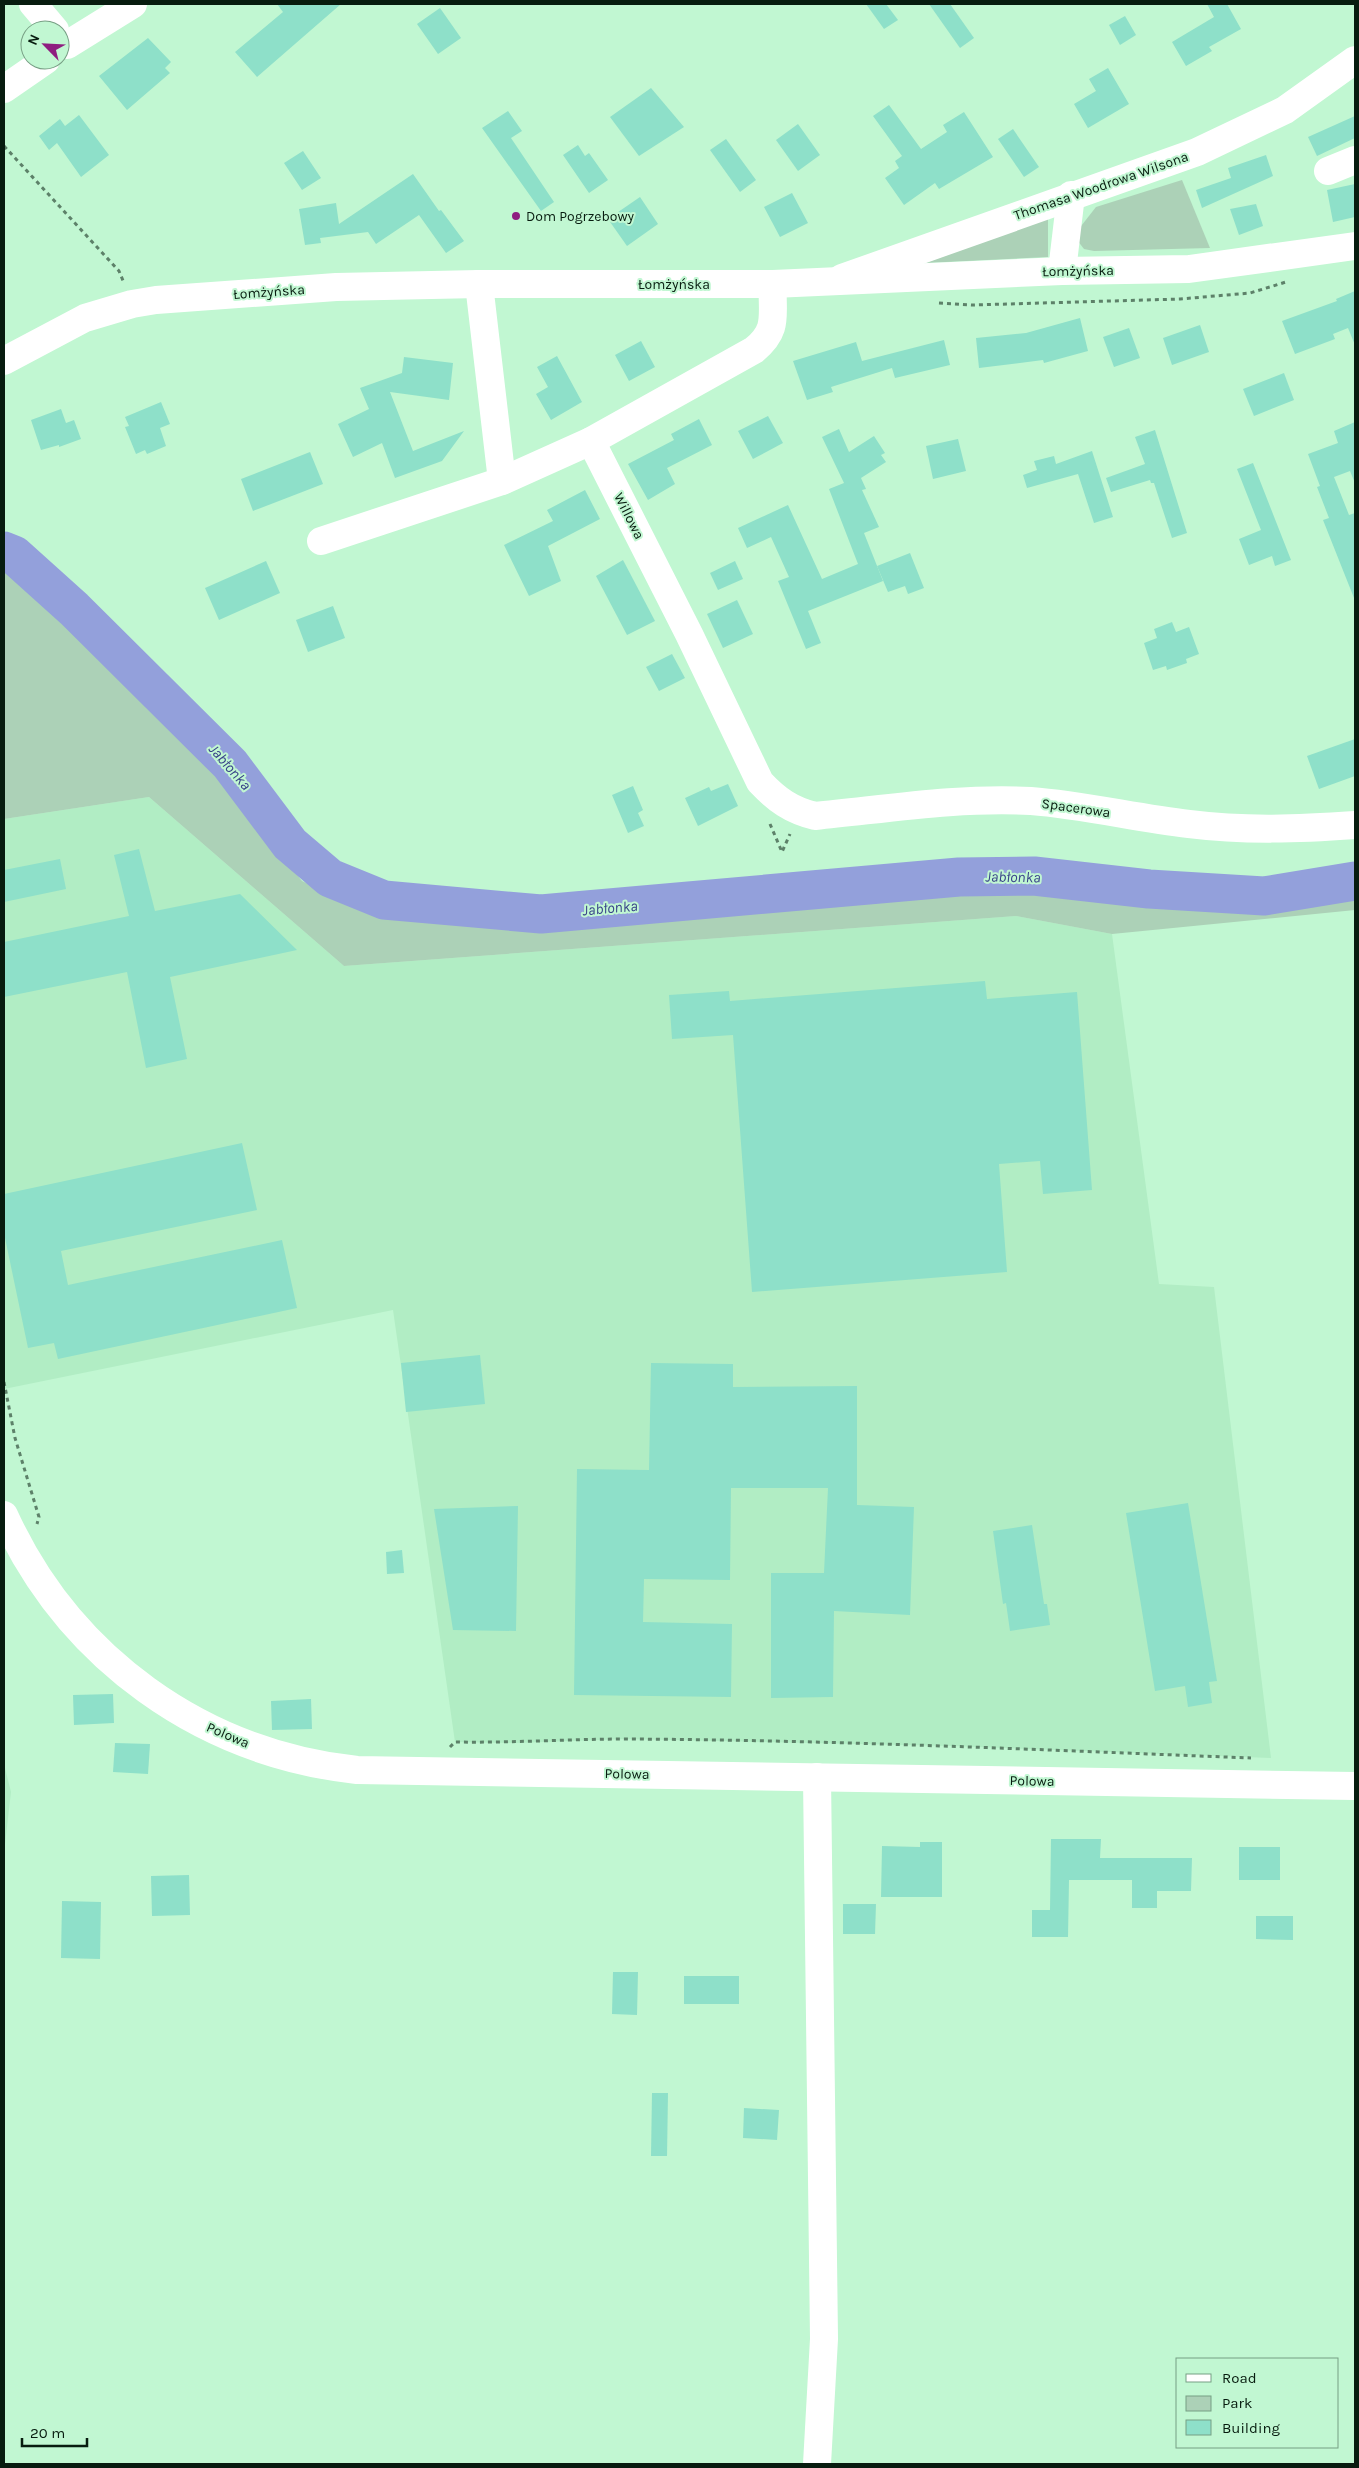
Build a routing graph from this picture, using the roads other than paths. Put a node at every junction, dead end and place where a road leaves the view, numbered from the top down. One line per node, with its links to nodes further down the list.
1 (33, 4): 3 (street)
2 (133, 4): 4 (street)
3 (43, 20)
4 (70, 38)
5 (1355, 60): 10 (street, Thomasa Woodrowa Wilsona)
6 (27, 70): 7 (street)
7 (4, 89)
8 (1355, 160): 9 (street)
9 (1328, 172)
10 (1070, 195): 12 (street); 13 (street, Thomasa Woodrowa Wilsona)
11 (1355, 246): 12 (street, Łomżyńska)
12 (1062, 271): 13 (street, Łomżyńska)
13 (831, 282): 15 (street, Łomżyńska)
14 (479, 284): 15 (street, Łomżyńska); 16 (street, Łomżyńska); 18 (street)
15 (773, 284): 17 (street)
16 (4, 361)
17 (590, 441): 18 (street); 20 (street, Willowa)
18 (502, 481): 19 (street)
19 (321, 541)
20 (794, 822): 21 (street, Spacerowa)
21 (1355, 825)
22 (9, 1526): 23 (street, Polowa)
23 (817, 1778): 24 (street, Polowa); 25 (street)
24 (1355, 1786)
25 (817, 2464)

